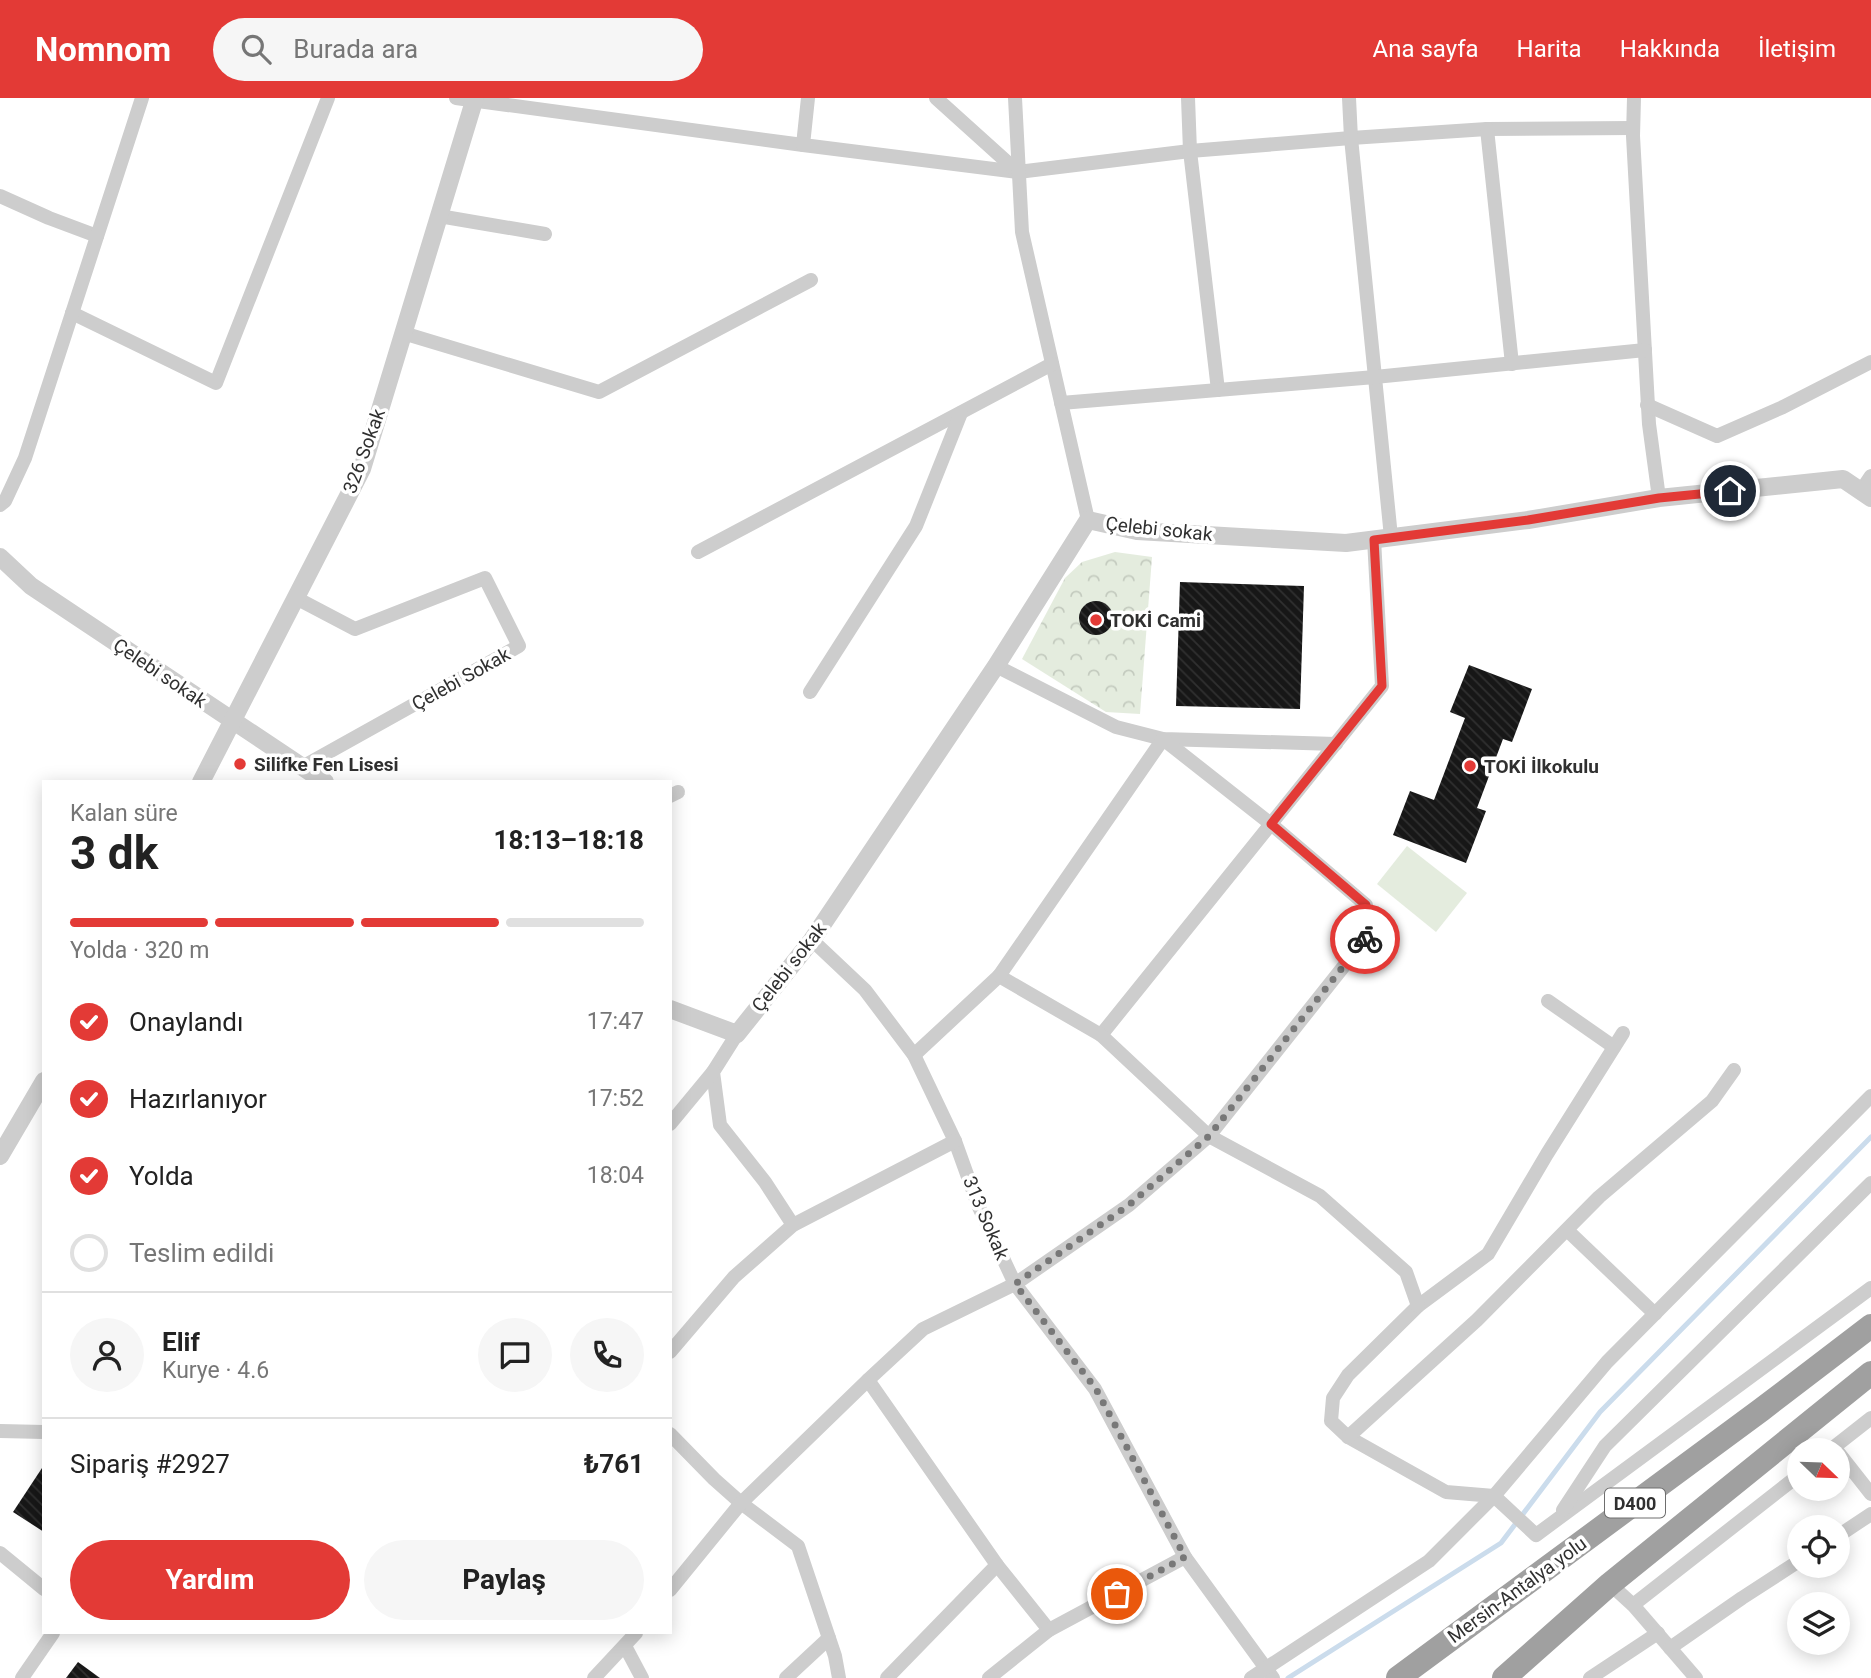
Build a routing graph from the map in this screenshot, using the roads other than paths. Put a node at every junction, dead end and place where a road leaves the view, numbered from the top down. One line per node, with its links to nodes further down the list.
1 (142, 98): 19 (street)
2 (328, 98): 21 (street)
3 (808, 98): 13 (street)
4 (936, 98): 15 (street)
5 (1015, 98): 15 (street)
6 (1188, 98): 14 (street)
7 (1349, 98): 12 (street)
8 (1634, 98): 10 (street)
9 (469, 99): 13 (street); 17 (street, 326 Sokak)
10 (1633, 128): 11 (street); 23 (street)
11 (1487, 129): 12 (street); 25 (street)
12 (1351, 138): 14 (street); 27 (street)
13 (803, 145): 15 (street)
14 (1190, 151): 15 (street); 28 (street)
15 (1018, 172): 26 (street)
16 (0, 195): 19 (street)
17 (439, 216): 18 (street); 22 (street, 326 Sokak)
18 (545, 234)
19 (97, 236): 21 (street)
20 (811, 280): 22 (street)
21 (72, 313): 34 (street)
22 (403, 333): 39 (street, 326 Sokak)
23 (1644, 351): 25 (street); 30 (street)
24 (1871, 362): 30 (street)
25 (1512, 364): 27 (street)
26 (1052, 365): 29 (street); 31 (street)
27 (1375, 377): 28 (street); 36 (street)
28 (1218, 390): 29 (street)
29 (1061, 403): 35 (street)
30 (1647, 405): 33 (street)
31 (961, 413): 37 (street); 41 (street)
32 (1868, 489): 33 (street, Çelebi sokak)
33 (1659, 498): 36 (street, Çelebi sokak)
34 (0, 505)
35 (1088, 520): 36 (street, Çelebi sokak); 40 (street, Çelebi sokak)
36 (1383, 538): 44 (street)
37 (698, 552)
38 (0, 556): 42 (street, Çelebi sokak)
39 (296, 598): 42 (street, 326 Sokak); 45 (street, Çelebi Sokak)
40 (996, 666): 43 (street); 49 (street, Çelebi sokak)
41 (810, 692)
42 (232, 721): 45 (street, Çelebi sokak); 46 (street, 326 Sokak)
43 (1163, 739): 44 (street); 48 (street); 50 (street)
44 (1336, 744): 48 (street)
45 (302, 767): 47 (street, Çelebi sokak)
46 (202, 780)
47 (322, 780)
48 (1271, 824): 55 (street); 63 (street)
49 (812, 940): 54 (street, Çelebi sokak); 57 (street, 313 Sokak)
50 (999, 976): 55 (street); 57 (street)
51 (1548, 1001): 56 (street)
52 (672, 1010): 54 (street)
53 (1623, 1033): 56 (street)
54 (737, 1034): 59 (street)
55 (1101, 1035): 63 (street)
56 (1614, 1047): 71 (street)
57 (914, 1055): 64 (street, 313 Sokak)
58 (1734, 1070): 68 (street)
59 (713, 1072): 62 (street); 67 (street)
60 (42, 1084): 65 (street)
61 (1871, 1096): 72 (street)
62 (672, 1122)
63 (1209, 1136): 69 (street); 71 (street)
64 (955, 1141): 67 (street); 69 (street, 313 Sokak)
65 (0, 1156)
66 (1871, 1183): 89 (street)
67 (793, 1225): 74 (street)
68 (1567, 1230): 72 (street); 81 (street)
69 (1015, 1284): 76 (street); 92 (street, 313 Sokak)
70 (1871, 1287): 89 (street)
71 (1418, 1306): 81 (street)
72 (1655, 1314): 86 (street)
73 (1871, 1326): 115 (highway, Mersin-Antalya yolu / D400)
74 (672, 1350)
75 (1871, 1373): 95 (highway, D400)
76 (868, 1380): 87 (street); 93 (street)
77 (1871, 1418): 82 (street)
78 (0, 1431): 79 (street)
79 (42, 1432)
80 (672, 1436): 87 (street)
81 (1348, 1437): 86 (street)
82 (1848, 1438)
83 (1850, 1469): 85 (street)
84 (1787, 1484): 98 (street)
85 (1871, 1494)
86 (1494, 1496): 89 (street); 106 (street)
87 (741, 1503): 97 (street); 103 (street)
88 (1871, 1514): 90 (street)
89 (1556, 1520)
90 (1850, 1528)
91 (0, 1553): 96 (street)
92 (1185, 1557): 99 (street); 106 (street, 313 Sokak)
93 (997, 1565): 99 (street); 112 (street)
94 (1787, 1569): 105 (street)
95 (1610, 1584): 98 (street); 116 (highway, D400)
96 (42, 1587)
97 (672, 1588)
98 (1633, 1605): 100 (street)
99 (1049, 1630): 113 (street)
100 (1658, 1633): 105 (street); 117 (street)
101 (52, 1634): 107 (street)
102 (635, 1634): 104 (street)
103 (829, 1638): 110 (street); 111 (street)
104 (625, 1646): 108 (street); 109 (street)
105 (1670, 1648): 118 (street)
106 (1270, 1674): 114 (street)
107 (22, 1678)
108 (594, 1678)
109 (642, 1678)
110 (786, 1678)
111 (839, 1678)
112 (887, 1678)
113 (989, 1678)
114 (1251, 1678)
115 (1398, 1678)
116 (1504, 1678)
117 (1590, 1678)
118 (1696, 1678)

